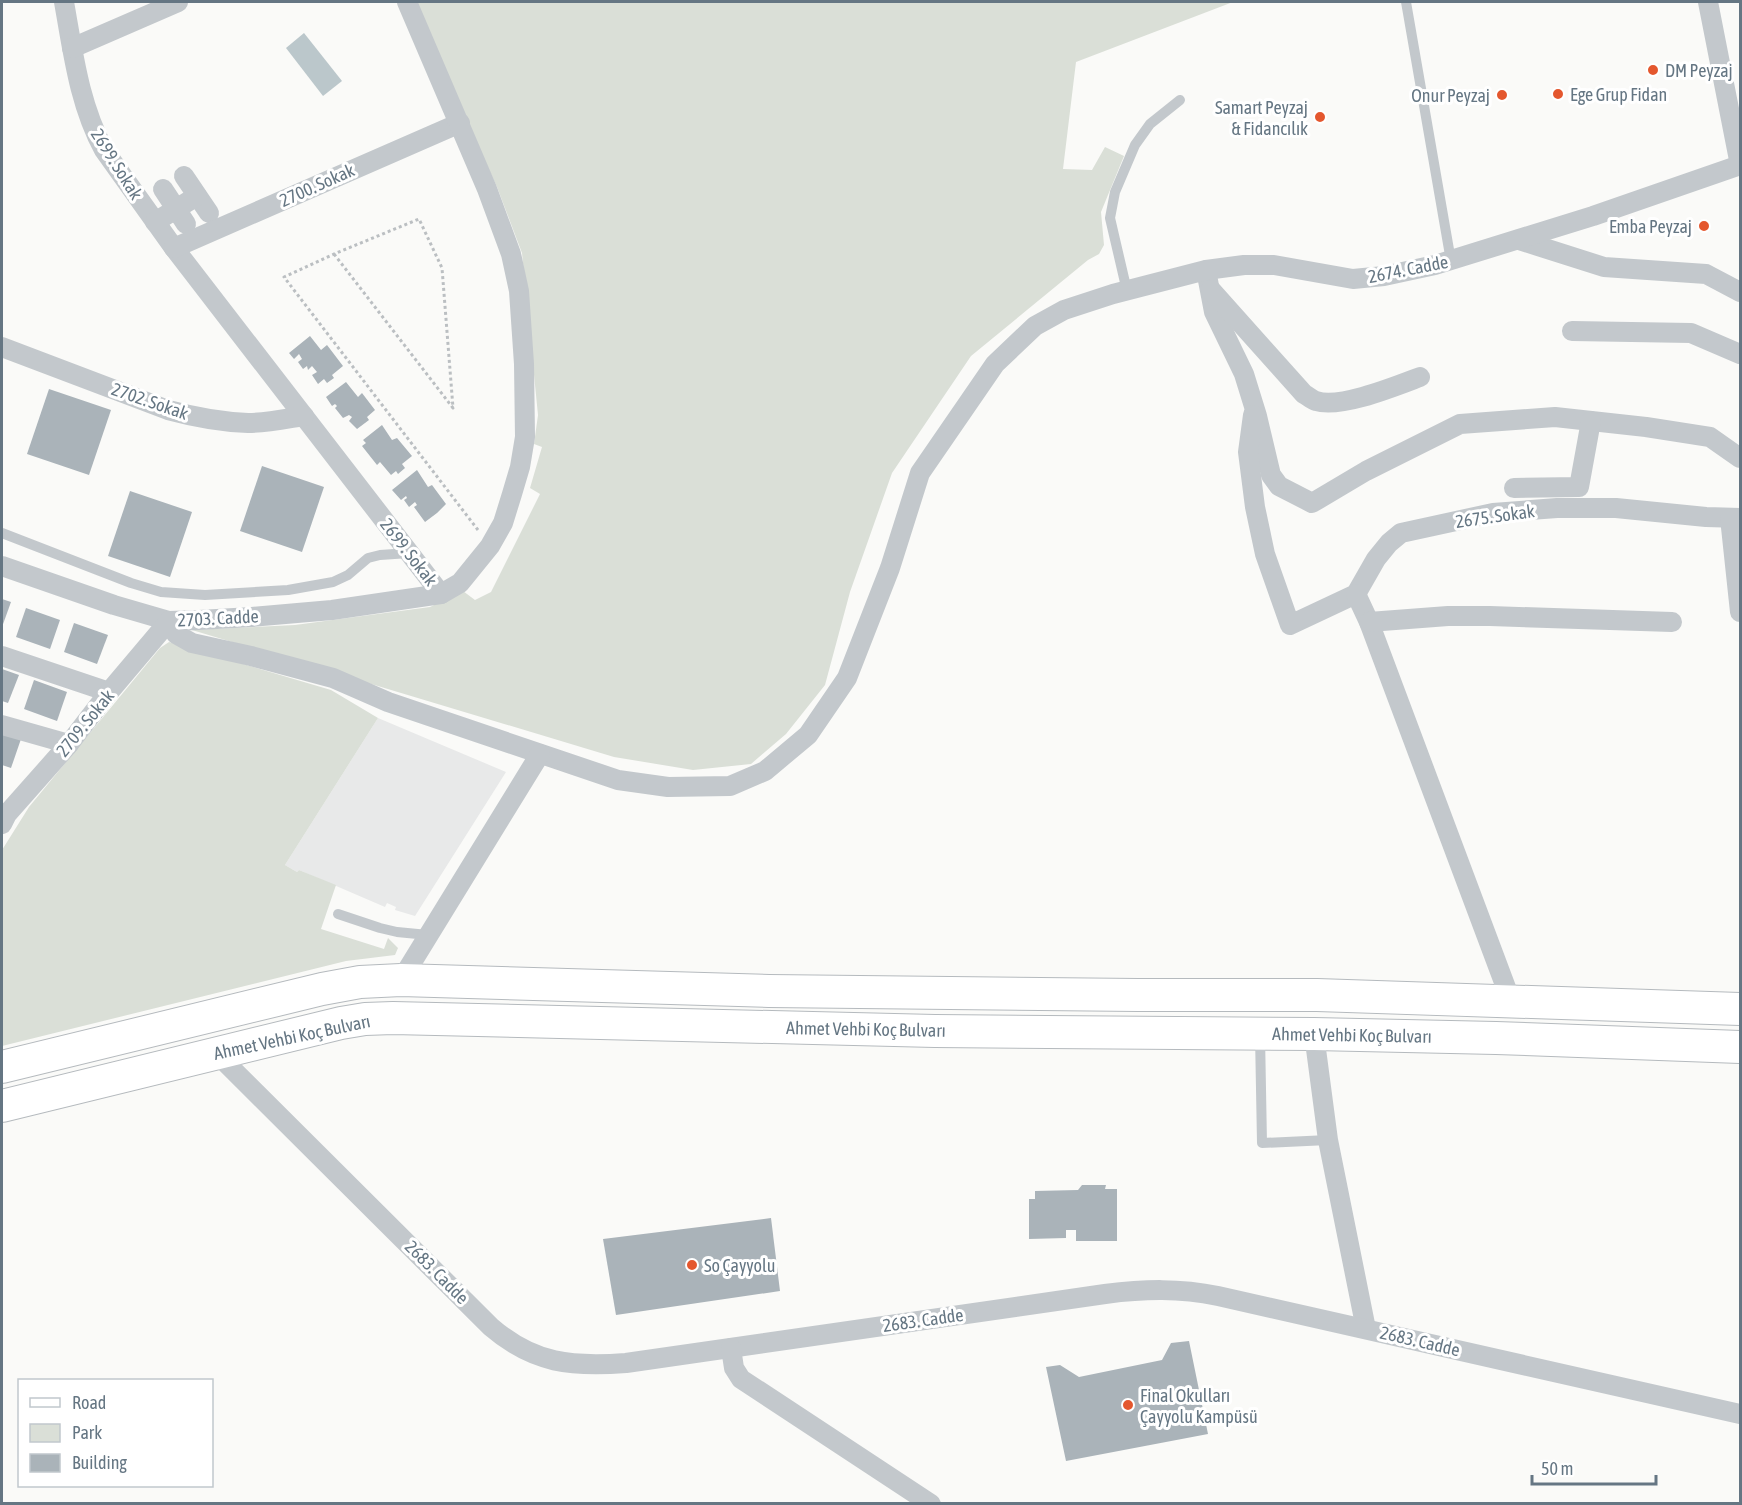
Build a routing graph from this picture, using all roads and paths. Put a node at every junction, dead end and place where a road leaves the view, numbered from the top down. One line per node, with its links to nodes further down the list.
1 (64, 2): 6 (street, 2699. Sokak)
2 (178, 2): 6 (street)
3 (407, 2): 8 (street, 2699. Sokak)
4 (1406, 2): 19 (lane)
5 (1708, 2): 9 (street)
6 (72, 48): 15 (street, 2699. Sokak)
7 (1180, 100): 21 (lane)
8 (460, 123): 17 (street, 2700. Sokak); 34 (street, 2699. Sokak)
9 (1740, 165): 16 (street, 2674. Cadde)
10 (184, 176): 12 (street)
11 (163, 189): 14 (street)
12 (197, 196): 13 (street); 14 (street)
13 (209, 213)
14 (181, 217): 15 (street)
15 (155, 222): 17 (street, 2699. Sokak)
16 (1519, 240): 19 (street, 2674. Cadde); 22 (street)
17 (174, 248): 28 (street, 2699. Sokak)
18 (334, 254): 18 (path); 34 (path)
19 (1451, 261): 20 (street, 2674. Cadde)
20 (1207, 279): 21 (street, 2674. Cadde); 26 (street); 27 (street)
21 (1127, 291): 47 (street, 2674. Cadde)
22 (1740, 292)
23 (1572, 331): 25 (street)
24 (2, 347): 28 (street, 2702. Sokak)
25 (1740, 354)
26 (1420, 377)
27 (1254, 407): 29 (street); 38 (street)
28 (304, 416): 35 (street, 2699. Sokak)
29 (1591, 421): 30 (street); 31 (street)
30 (1740, 458)
31 (1514, 488)
32 (1735, 518): 38 (street, 2675. Sokak); 39 (street)
33 (2, 533): 35 (lane)
34 (490, 546): 37 (street, 2699. Sokak)
35 (409, 553): 37 (street, 2699. Sokak)
36 (2, 566): 40 (street, 2703. Cadde)
37 (441, 594): 40 (street, 2703. Cadde)
38 (1356, 594): 41 (street)
39 (1740, 612)
40 (169, 621): 44 (street, 2709. Sokak); 47 (street, 2674. Cadde)
41 (1369, 622): 42 (street); 52 (street)
42 (1672, 622)
43 (2, 656): 44 (street)
44 (110, 692): 46 (street, 2709. Sokak)
45 (2, 725): 46 (street)
46 (69, 744): 48 (street, 2709. Sokak)
47 (540, 754): 50 (street)
48 (3, 816)
49 (338, 914): 50 (lane)
50 (428, 936): 51 (street)
51 (401, 980): 52 (main road, Ahmet Vehbi Koç Bulvarı); 58 (main road, Ahmet Vehbi Koç Bulvarı)
52 (1511, 1001): 53 (main road, Ahmet Vehbi Koç Bulvarı)
53 (1740, 1009)
54 (1260, 1034): 55 (main road, Ahmet Vehbi Koç Bulvarı); 57 (main road, Ahmet Vehbi Koç Bulvarı); 60 (lane)
55 (1314, 1034): 56 (main road, Ahmet Vehbi Koç Bulvarı); 60 (street)
56 (1740, 1047)
57 (216, 1053): 59 (main road, Ahmet Vehbi Koç Bulvarı); 62 (street, 2683. Cadde)
58 (2, 1067)
59 (2, 1106)
60 (1328, 1140): 61 (street)
61 (1366, 1329): 62 (street, 2683. Cadde); 63 (street, 2683. Cadde)
62 (731, 1348): 64 (street)
63 (1740, 1414)
64 (931, 1503)

